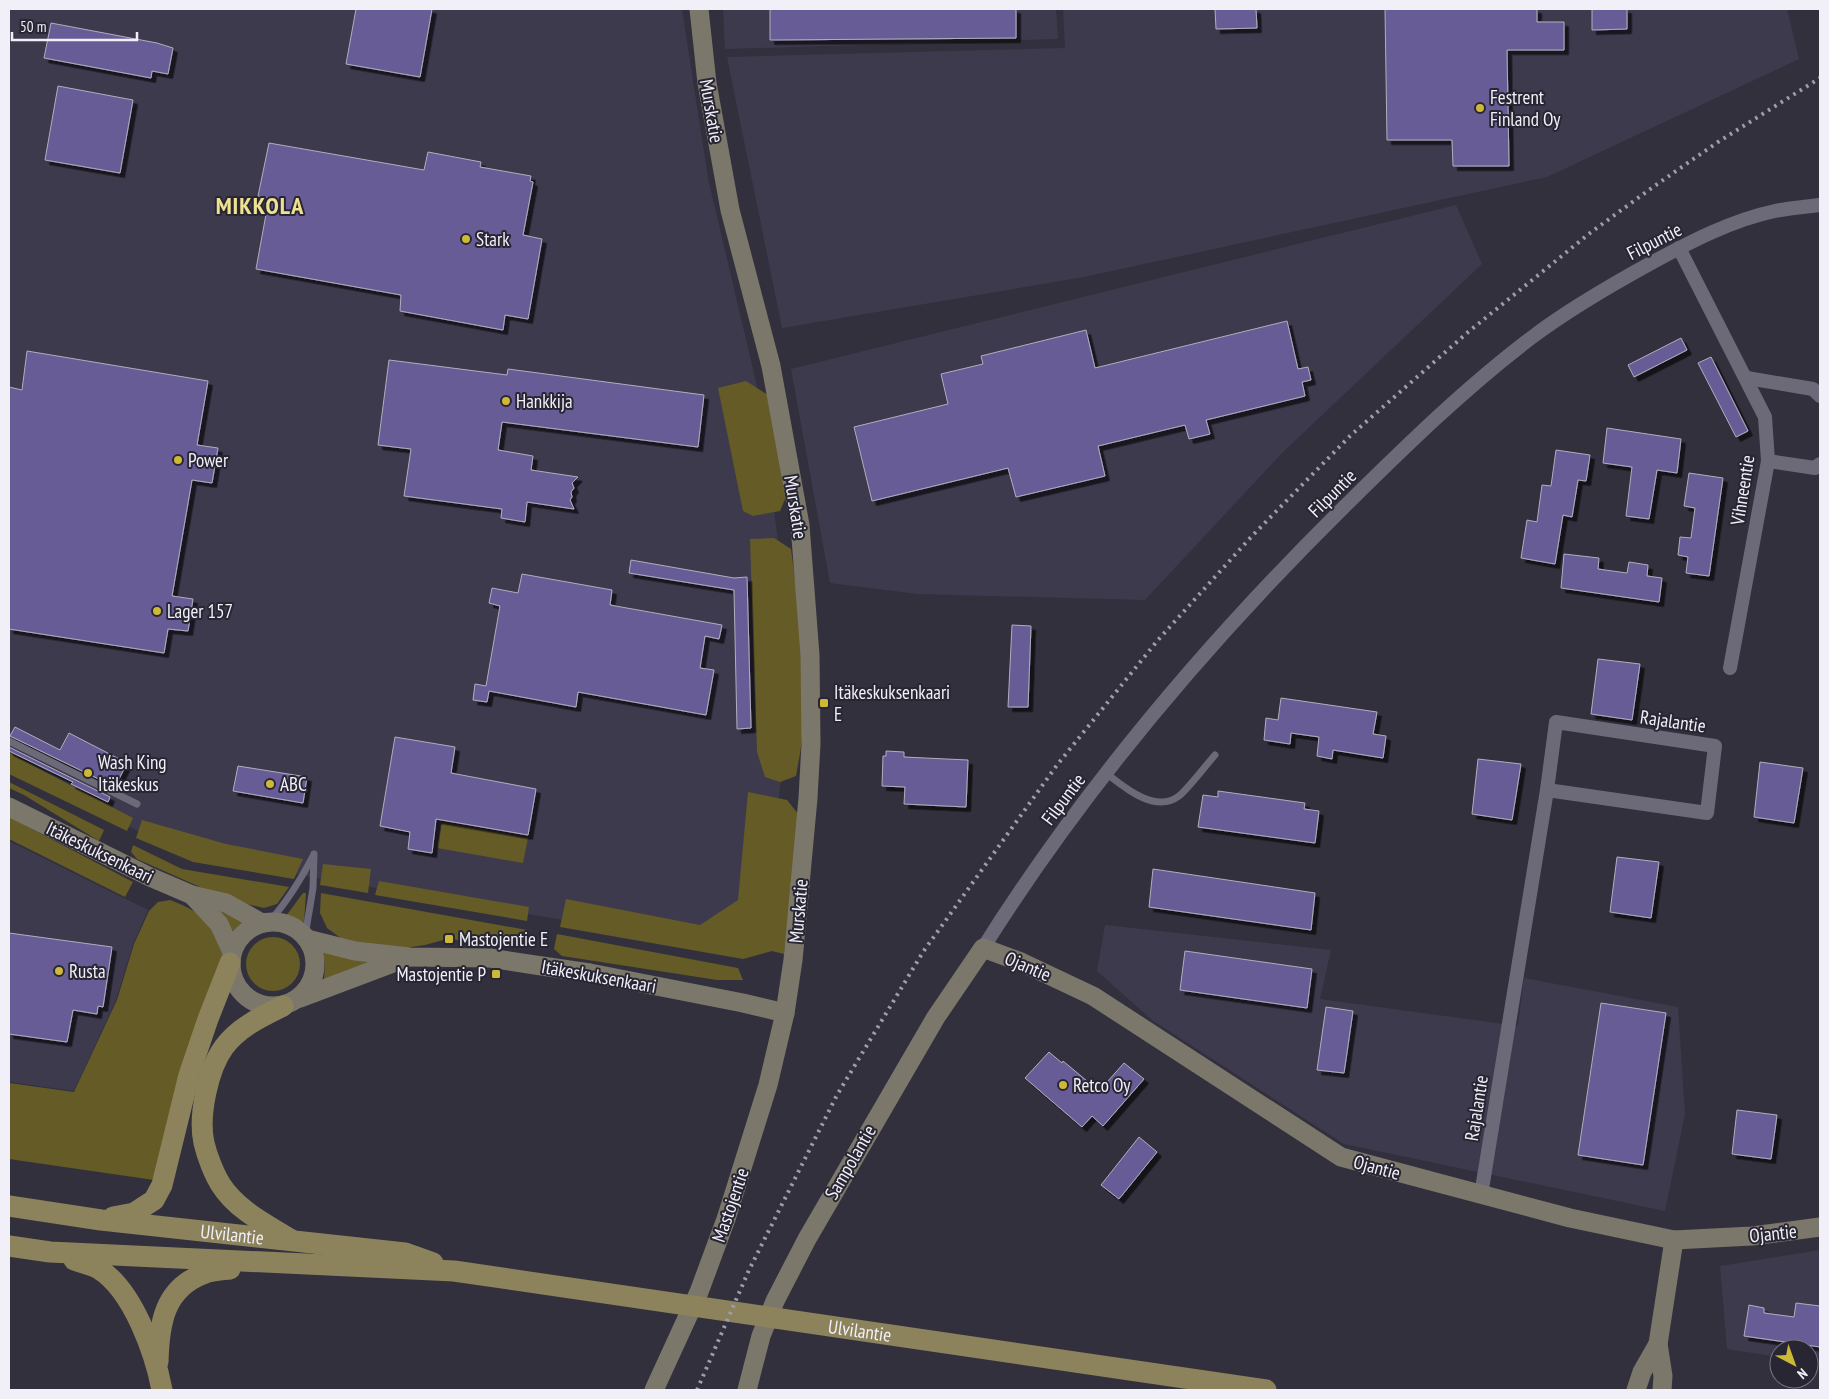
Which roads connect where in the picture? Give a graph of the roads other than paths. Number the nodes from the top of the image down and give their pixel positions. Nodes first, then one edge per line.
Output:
1 (699, 9) edge
2 (1820, 205) edge
3 (1679, 248) junction
4 (1747, 378) junction
5 (1820, 396) edge
6 (1768, 461) junction
7 (1820, 464) edge
8 (1730, 668) dead end
9 (9, 741) edge
10 (1215, 755) dead end
11 (1106, 772) junction
12 (1547, 790) junction
13 (137, 804) dead end
14 (9, 807) edge
15 (192, 895) junction
16 (265, 923) junction
17 (306, 938) junction
18 (983, 948) junction
19 (410, 957) junction
20 (231, 958) junction
21 (291, 1002) junction
22 (785, 1013) junction
23 (1481, 1195) junction
24 (9, 1206) edge
25 (101, 1220) junction
26 (1820, 1227) edge
27 (1674, 1240) junction
28 (292, 1241) junction
29 (9, 1246) edge
30 (50, 1252) junction
31 (278, 1262) junction
32 (454, 1271) junction
33 (1658, 1344) junction
34 (158, 1370) junction
35 (162, 1390) edge
36 (654, 1390) edge
37 (747, 1390) edge
38 (1266, 1390) edge
39 (1636, 1390) edge
40 (1662, 1390) edge

1 - 22 street, Murskatie
2 - 3 street, Filpuntie
3 - 4 street, Vihneentie
3 - 11 street, Filpuntie
4 - 5 street
4 - 6 street, Vihneentie
6 - 7 street
6 - 8 street, Vihneentie
9 - 13 lane
10 - 11 lane
11 - 18 street, Filpuntie
12 - 12 street, Rajalantie
12 - 23 street, Rajalantie
14 - 15 street, Itäkeskuksenkaari
15 - 16 street, Itäkeskuksenkaari
15 - 20 street, Itäkeskuksenkaari
16 - 17 street
16 - 17 lane
16 - 20 street
17 - 19 street, Itäkeskuksenkaari
17 - 21 street
18 - 23 street, Ojantie
18 - 37 street, Sampolantie
19 - 21 street, Itäkeskuksenkaari
19 - 22 street, Itäkeskuksenkaari
20 - 21 street
20 - 25 main road
21 - 28 main road
22 - 36 street, Mastojentie
23 - 27 street, Ojantie
24 - 25 main road, Ulvilantie
25 - 28 main road, Ulvilantie
26 - 27 street, Ojantie
27 - 33 street
28 - 32 main road, Ulvilantie
29 - 30 main road, Ulvilantie
30 - 31 main road, Ulvilantie
30 - 34 main road
31 - 32 main road, Ulvilantie
31 - 34 main road
32 - 38 main road, Ulvilantie
33 - 39 street
33 - 40 street
34 - 35 main road

